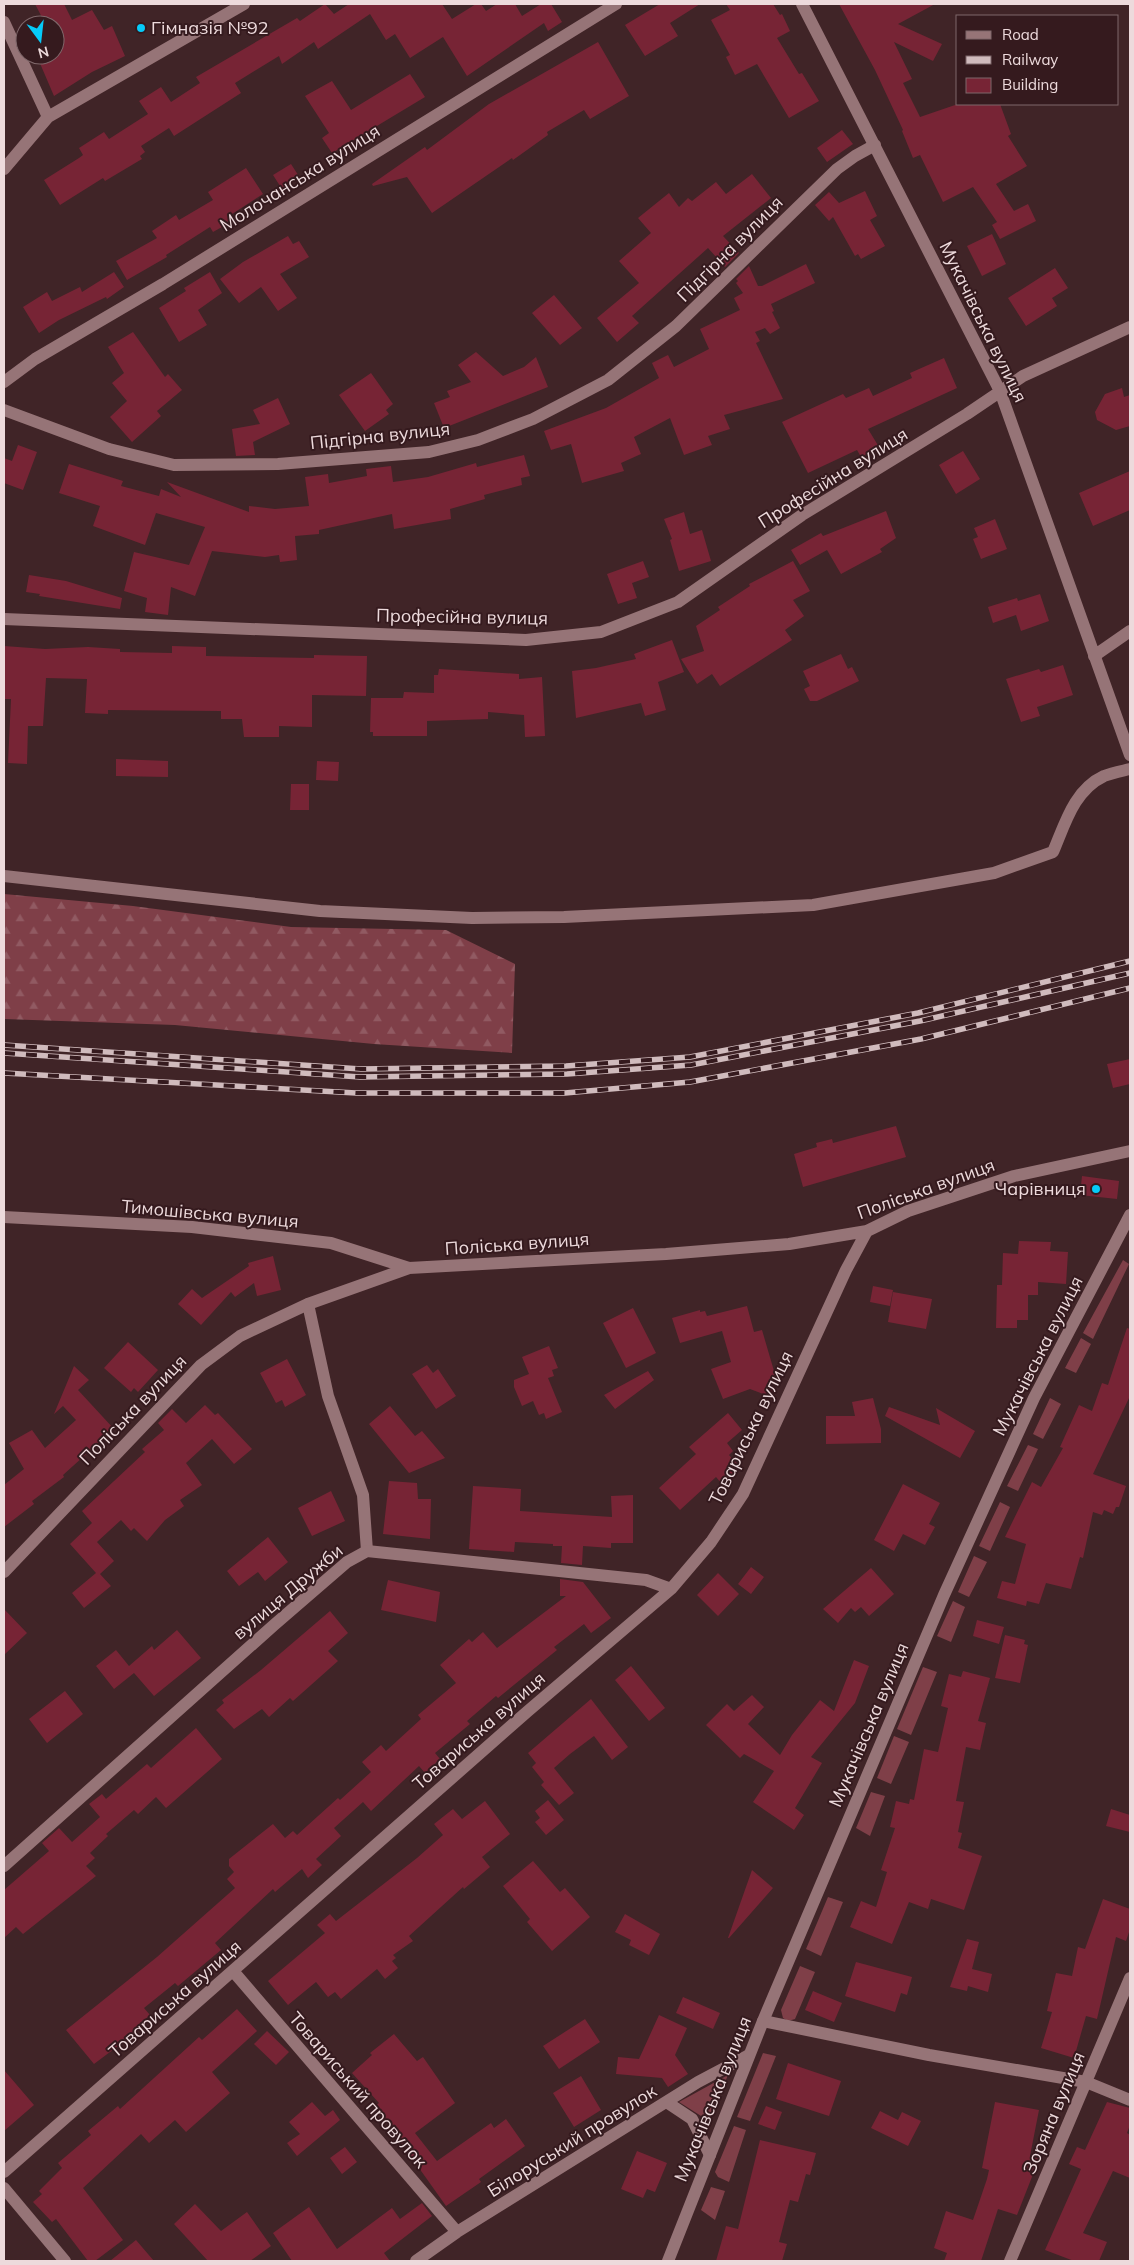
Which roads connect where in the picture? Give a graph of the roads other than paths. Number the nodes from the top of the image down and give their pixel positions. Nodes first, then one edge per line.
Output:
1 (244, 4) edge
2 (616, 4) edge
3 (802, 4) edge
4 (4, 22) edge
5 (48, 117) junction
6 (875, 144) junction
7 (4, 169) edge
8 (1130, 327) edge
9 (4, 382) edge
10 (1000, 391) junction
11 (4, 410) edge
12 (4, 619) edge
13 (1130, 631) edge
14 (1094, 656) junction
15 (1130, 755) edge
16 (1130, 769) edge
17 (4, 876) edge
18 (1130, 1151) edge
19 (1130, 1215) edge
20 (4, 1218) edge
21 (867, 1231) junction
22 (409, 1268) junction
23 (308, 1304) junction
24 (367, 1550) junction
25 (4, 1572) edge
26 (671, 1589) junction
27 (4, 1866) edge
28 (233, 1971) junction
29 (1130, 1978) edge
30 (763, 2021) junction
31 (750, 2055) junction
32 (1086, 2082) junction
33 (1130, 2100) edge
34 (668, 2103) junction
35 (710, 2154) junction
36 (4, 2172) edge
37 (4, 2188) edge
38 (457, 2232) junction
39 (65, 2261) edge
40 (416, 2261) edge
41 (668, 2261) edge
42 (1010, 2261) edge

1 - 5 street
2 - 9 street, Молочанська вулиця
3 - 6 street, Мукачівська вулиця
4 - 5 street
5 - 7 street
6 - 10 street, Мукачівська вулиця
6 - 11 street, Підгірна вулиця
8 - 10 street, Професійна вулиця
10 - 12 street, Професійна вулиця
10 - 14 street, Мукачівська вулиця
13 - 14 street
14 - 15 street, Мукачівська вулиця
16 - 17 street
18 - 21 street, Поліська вулиця
19 - 30 street, Мукачівська вулиця
20 - 22 street, Тимошівська вулиця
21 - 22 street, Поліська вулиця
21 - 26 street, Товариська вулиця
22 - 23 street, Поліська вулиця
23 - 24 street
23 - 25 street, Поліська вулиця
24 - 26 street, вулиця Дружби
24 - 27 street, вулиця Дружби
26 - 28 street, Товариська вулиця
28 - 36 street, Товариська вулиця
28 - 38 street, Товариський провулок
29 - 32 street, Зоряна вулиця
30 - 31 street, Мукачівська вулиця
30 - 32 street
31 - 34 street, Білоруський провулок
31 - 35 street, Мукачівська вулиця
32 - 33 street
32 - 42 street, Зоряна вулиця
34 - 35 street
34 - 38 street, Білоруський провулок
35 - 41 street, Мукачівська вулиця
37 - 39 street
38 - 40 street, Білоруський провулок

